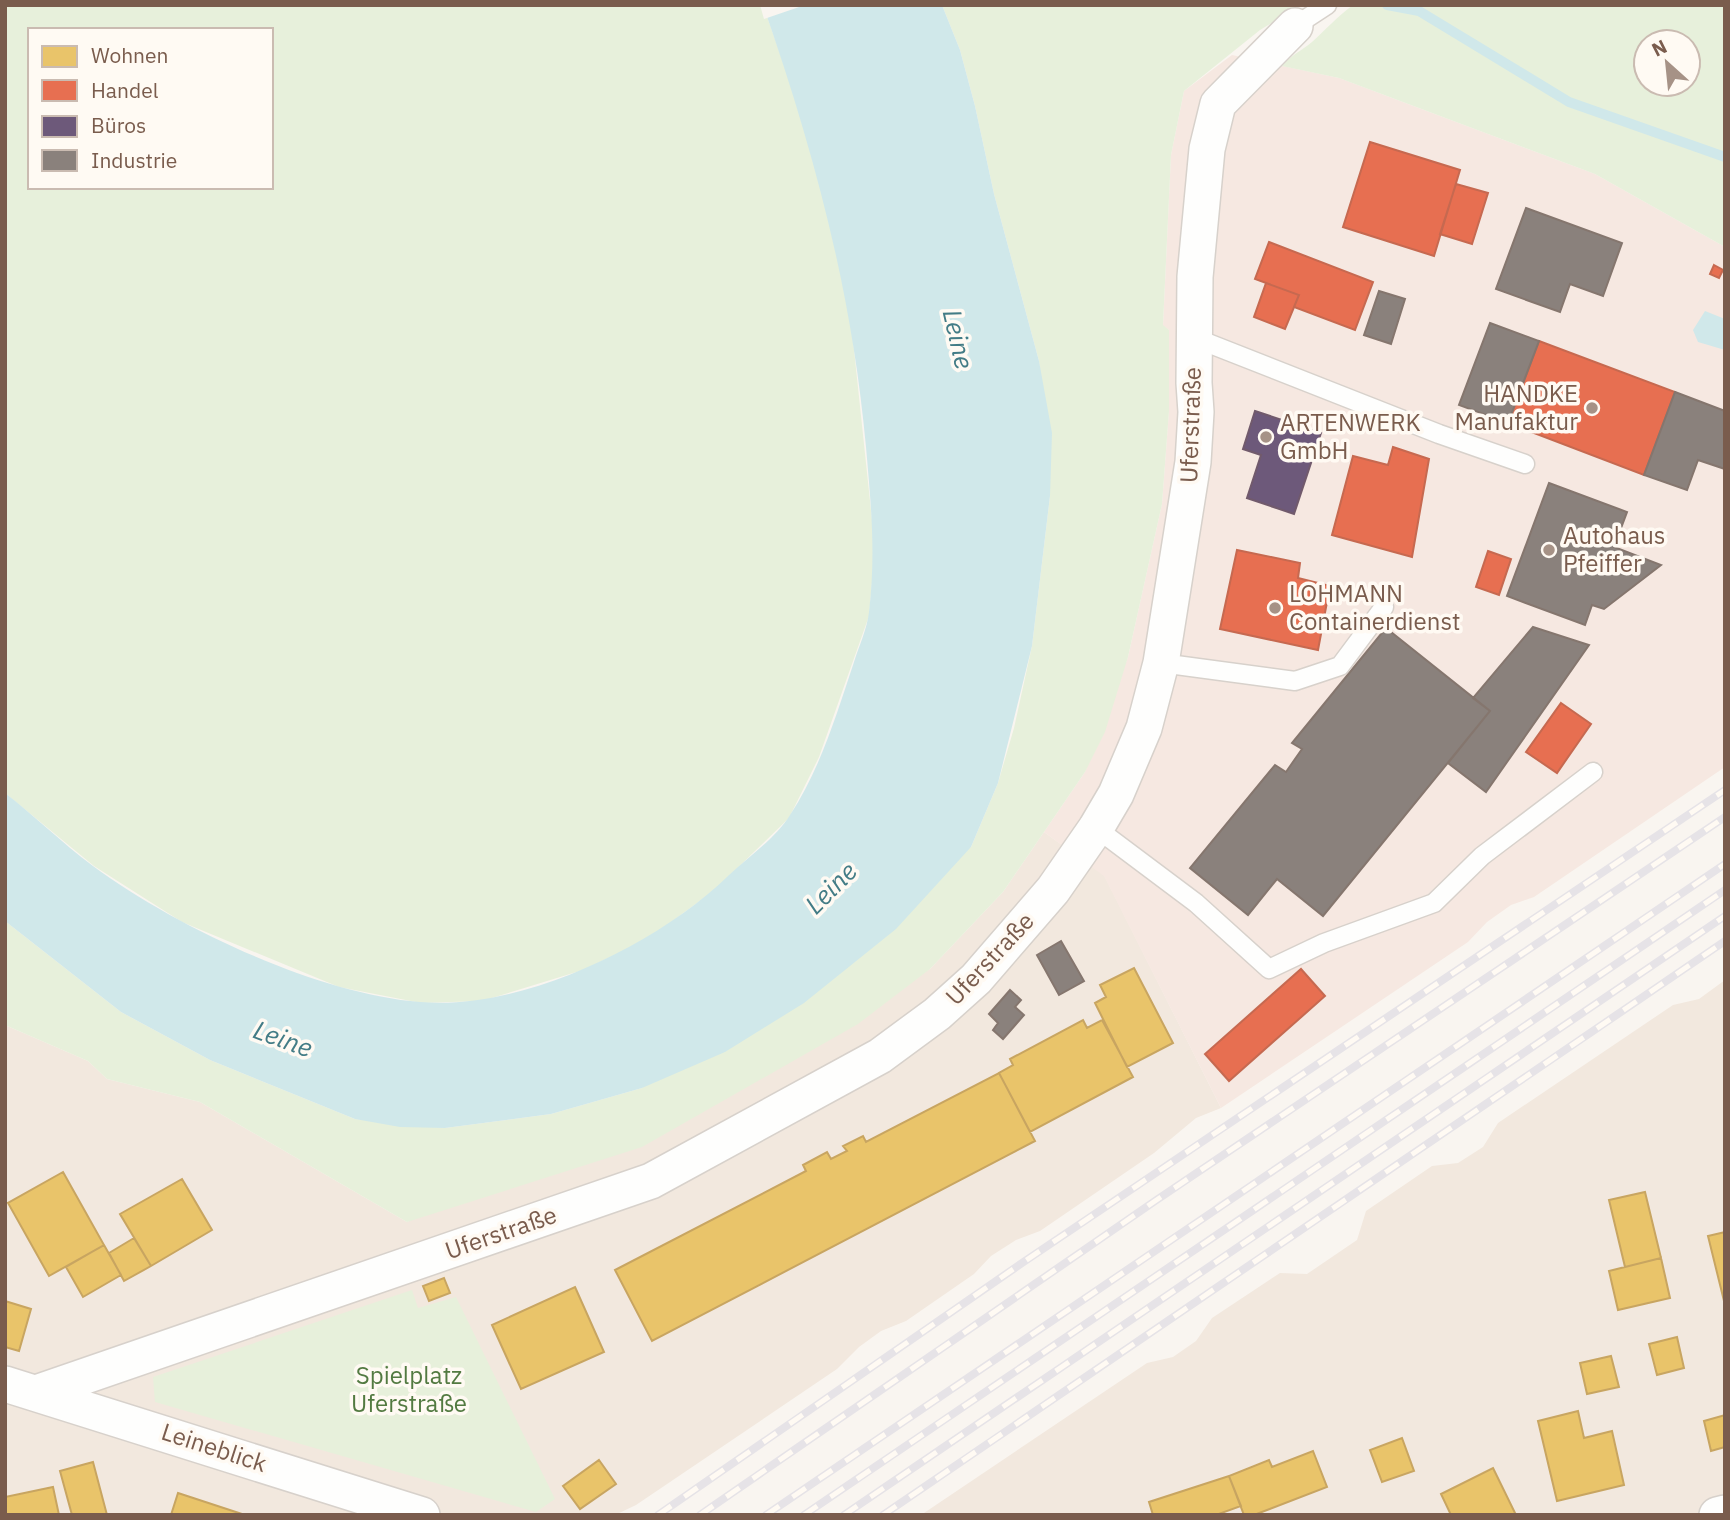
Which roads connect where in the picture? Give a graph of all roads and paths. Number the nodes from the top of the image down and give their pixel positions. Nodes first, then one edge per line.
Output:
1 (1327, 5) edge
2 (1295, 26) joint
3 (1195, 338) junction
4 (1525, 464) dead end
5 (1384, 607) dead end
6 (1161, 663) junction
7 (1593, 772) dead end
8 (1096, 828) junction
9 (20, 1389) edge
10 (1725, 1513) edge
11 (422, 1515) edge
12 (1717, 1515) edge

1 - 2 lane, Uferstraße
2 - 3 street, Uferstraße
3 - 4 lane
3 - 6 street, Uferstraße
5 - 6 lane
6 - 8 street, Uferstraße
7 - 8 lane
8 - 9 street, Uferstraße
9 - 11 street, Leineblick
10 - 12 street

